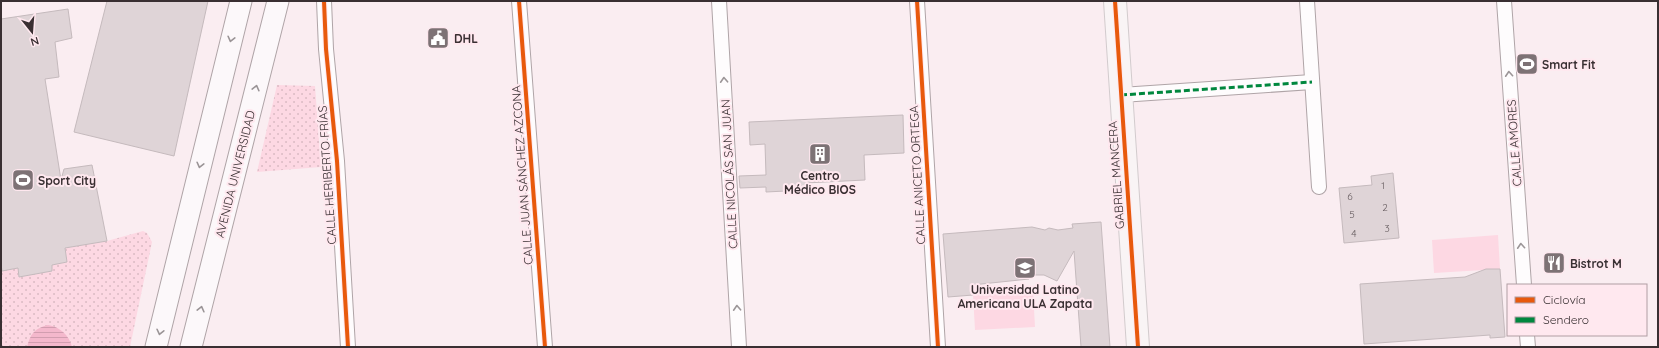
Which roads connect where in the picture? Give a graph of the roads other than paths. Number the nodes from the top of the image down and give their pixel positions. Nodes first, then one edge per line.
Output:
1 (241, 1) edge
2 (278, 1) edge
3 (324, 1) edge
4 (519, 1) edge
5 (719, 1) edge
6 (917, 1) edge
7 (1115, 1) edge
8 (1307, 1) edge
9 (1504, 1) edge
10 (1312, 82) junction
11 (1121, 95) junction
12 (1319, 187) dead end
13 (1524, 284) edge
14 (1527, 336) edge
15 (156, 347) edge
16 (191, 347) edge
17 (348, 347) edge
18 (545, 347) edge
19 (739, 347) edge
20 (938, 347) edge
21 (1138, 347) edge
22 (1528, 347) edge

1 -> 15 main road
16 -> 2 main road, AVENIDA UNIVERSIDAD
3 - 17 street, CALLE HERIBERTO FRÍAS
4 - 18 street, CALLE JUAN SÁNCHEZ AZCONA
19 -> 5 street, CALLE NICOLÁS SAN JUAN
6 - 20 street, CALLE ANICETO ORTEGA
7 - 11 main road, GABRIEL MANCERA
8 - 10 street
13 -> 9 street, CALLE AMORES
10 - 11 street
10 - 12 street
11 - 21 main road, GABRIEL MANCERA
14 - 22 street

